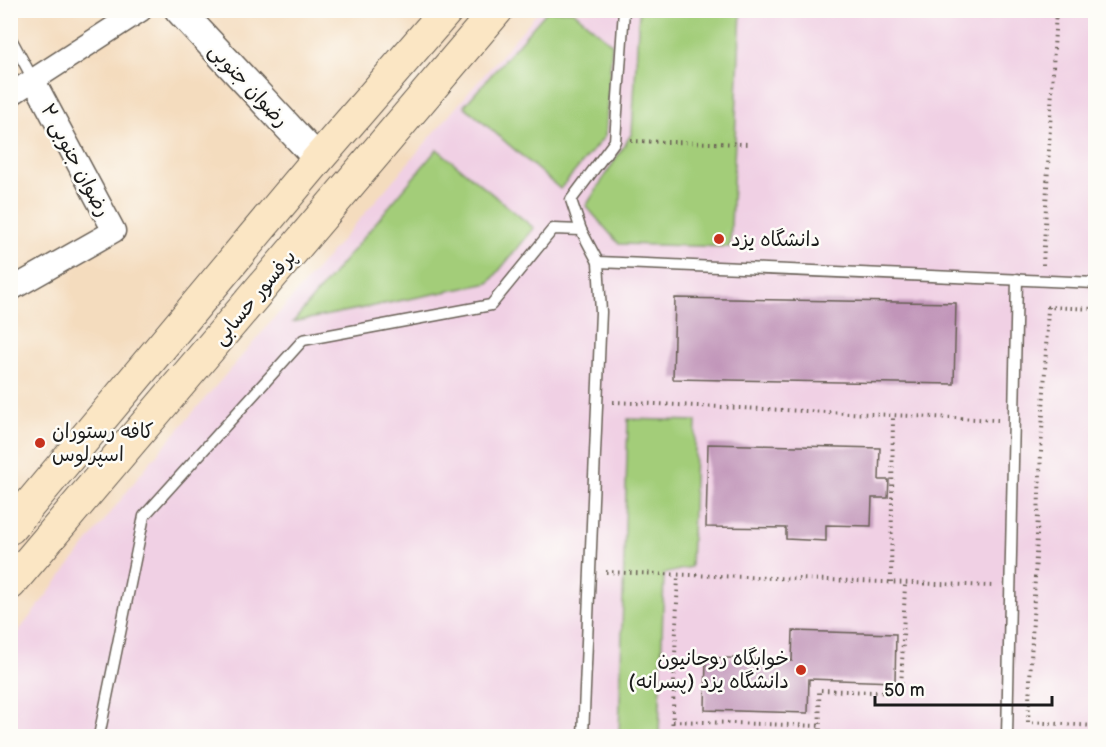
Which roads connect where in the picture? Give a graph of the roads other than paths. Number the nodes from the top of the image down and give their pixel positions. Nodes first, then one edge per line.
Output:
1 (141, 10) edge
2 (179, 10) edge
3 (447, 10) edge
4 (497, 10) edge
5 (624, 10) edge
6 (10, 37) edge
7 (34, 81) junction
8 (10, 94) edge
9 (318, 159) junction
10 (580, 230) junction
11 (598, 262) junction
12 (1017, 279) junction
13 (1095, 283) edge
14 (10, 290) edge
15 (10, 528) edge
16 (10, 584) edge
17 (99, 736) edge
18 (583, 736) edge
19 (1007, 736) edge

1 - 7 street, رضوان جنوبی ۲
2 - 9 street, رضوان جنوبی
3 - 9 main road, پرفسور حسابی
4 - 16 main road, پرفسور حسابی
5 - 10 lane
6 - 7 lane
7 - 8 street, رضوان جنوبی ۲
7 - 14 street, رضوان جنوبی ۲
9 - 15 main road, پرفسور حسابی
10 - 11 lane
10 - 17 lane
11 - 12 lane
11 - 18 lane
12 - 13 lane
12 - 19 lane

